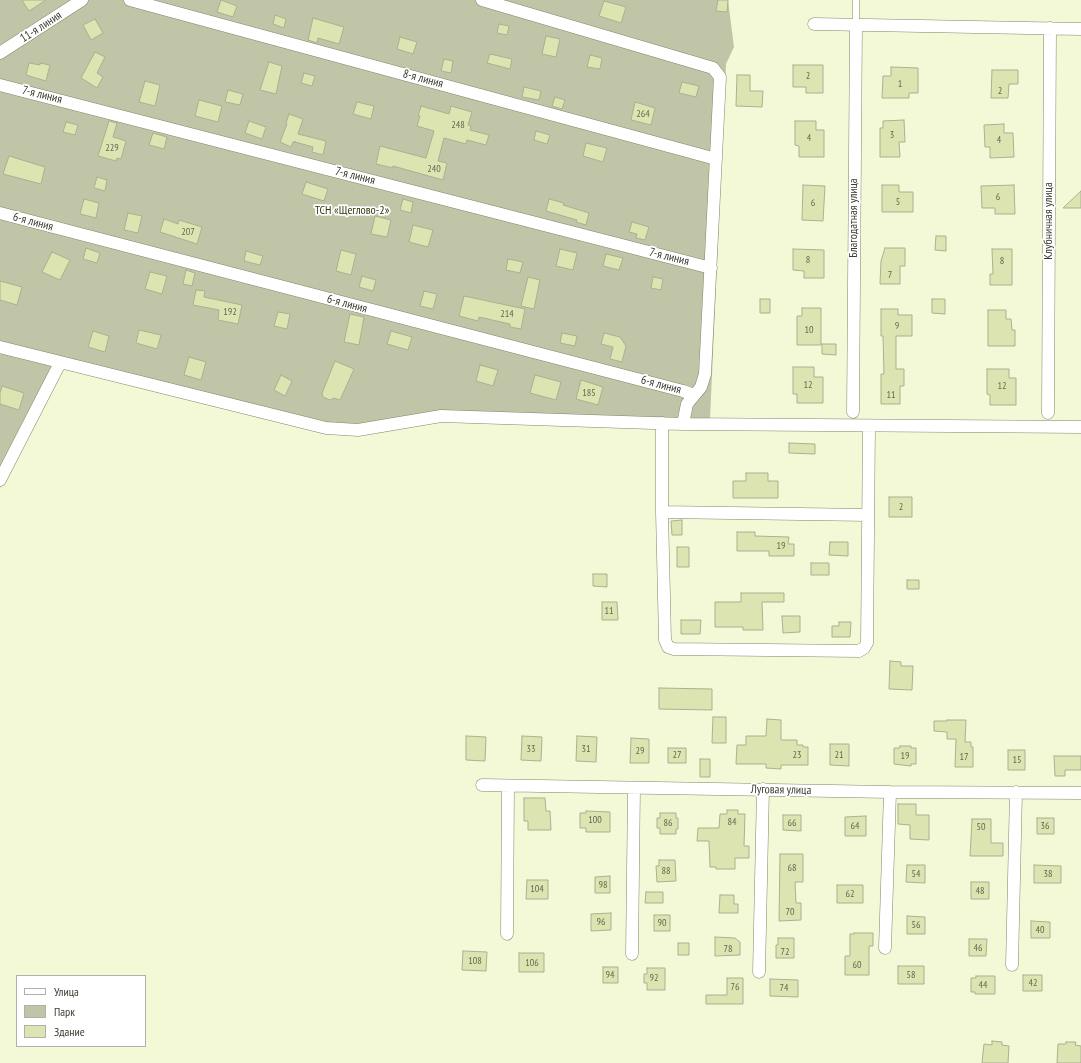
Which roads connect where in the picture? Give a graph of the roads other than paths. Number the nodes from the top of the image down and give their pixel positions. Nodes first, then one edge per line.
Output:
1 (82, 0) edge
2 (130, 0) edge
3 (482, 0) edge
4 (856, 0) edge
5 (814, 24) dead end
6 (856, 24) junction
7 (1050, 28) junction
8 (1081, 29) edge
9 (0, 53) edge
10 (0, 85) edge
11 (716, 159) junction
12 (0, 214) edge
13 (711, 268) junction
14 (0, 347) edge
15 (60, 363) junction
16 (694, 395) junction
17 (853, 412) dead end
18 (1048, 413) dead end
19 (662, 424) junction
20 (683, 424) junction
21 (869, 426) junction
22 (1081, 427) edge
23 (1, 477) edge
24 (662, 512) junction
25 (868, 515) junction
26 (482, 785) dead end
27 (508, 786) junction
28 (634, 788) junction
29 (763, 789) junction
30 (890, 792) junction
31 (1016, 792) junction
32 (1081, 793) edge
33 (507, 934) dead end
34 (885, 948) dead end
35 (632, 954) dead end
36 (1012, 965) dead end
37 (759, 972) dead end

1 - 9 street, 11-я линия
2 - 11 street, 8-я линия
3 - 11 street
4 - 6 lane
5 - 6 street
6 - 7 street
6 - 17 street, Благодатная улица
7 - 8 street
7 - 18 street, Клубничная улица
10 - 13 street, 7-я линия
11 - 13 street
12 - 16 street, 6-я линия
13 - 16 street
14 - 15 street
15 - 19 street
15 - 23 street
16 - 20 street
19 - 20 street
19 - 24 street
20 - 21 street
21 - 22 street
21 - 25 street
24 - 25 street
24 - 25 street
26 - 27 street, Луговая улица
27 - 28 street, Луговая улица
27 - 33 street
28 - 29 street, Луговая улица
28 - 35 street
29 - 30 street, Луговая улица
29 - 37 street
30 - 31 street, Луговая улица
30 - 34 street
31 - 32 street, Луговая улица
31 - 36 street

